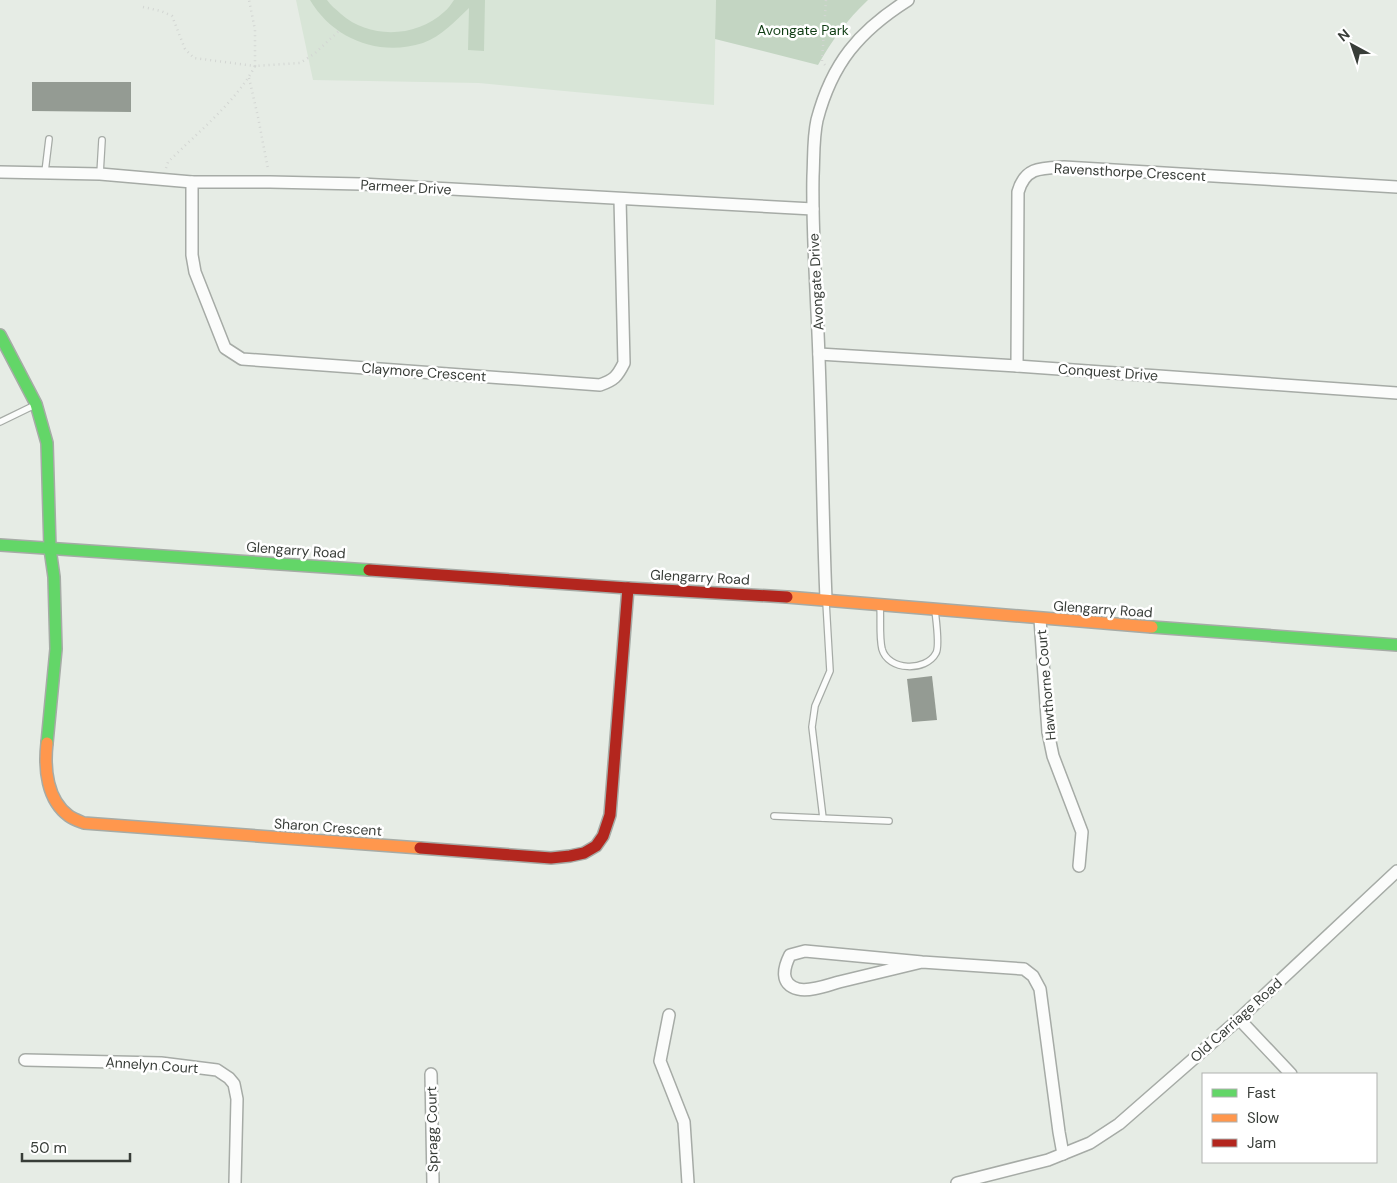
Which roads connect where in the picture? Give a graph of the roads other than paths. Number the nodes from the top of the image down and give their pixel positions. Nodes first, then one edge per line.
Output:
1 (908, 0) edge
2 (49, 139) dead end
3 (102, 140) dead end
4 (0, 172) edge
5 (45, 172) junction
6 (100, 174) junction
7 (192, 182) junction
8 (1397, 187) edge
9 (620, 200) junction
10 (813, 209) junction
11 (0, 335) edge
12 (819, 354) junction
13 (1017, 366) junction
14 (1397, 393) edge
15 (36, 404) junction
16 (0, 422) edge
17 (0, 545) edge
18 (50, 549) junction
19 (628, 588) junction
20 (826, 599) junction
21 (880, 604) junction
22 (935, 609) junction
23 (1040, 619) junction
24 (1397, 645) edge
25 (774, 816) dead end
26 (823, 818) junction
27 (889, 821) dead end
28 (1079, 866) dead end
29 (1397, 871) edge
30 (922, 962) junction
31 (669, 1015) dead end
32 (1239, 1019) junction
33 (25, 1060) dead end
34 (1290, 1073) edge
35 (431, 1074) dead end
36 (1063, 1154) junction
37 (235, 1183) edge
38 (433, 1183) edge
39 (688, 1183) edge
40 (957, 1183) edge

1 - 10 street, Avongate Drive
2 - 5 lane
3 - 6 lane
4 - 5 street, Parmeer Drive
5 - 6 street, Parmeer Drive
6 - 7 street, Parmeer Drive
7 - 9 street, Parmeer Drive
7 - 9 street, Claymore Crescent
8 - 13 street, Ravensthorpe Crescent
9 - 10 street, Parmeer Drive
10 - 12 street, Avongate Drive
11 - 15 street, Sharon Crescent
12 - 13 street, Conquest Drive
12 - 20 street, Avongate Drive
13 - 14 street, Conquest Drive
15 - 16 lane
15 - 18 street, Sharon Crescent
17 - 18 street, Glengarry Road
18 - 19 street, Glengarry Road
18 - 19 street, Sharon Crescent
19 - 20 street, Glengarry Road
20 - 21 street, Glengarry Road
20 - 26 lane
21 - 22 street, Glengarry Road
21 - 22 lane
22 - 23 street, Glengarry Road
23 - 24 street, Glengarry Road
23 - 28 street, Hawthorne Court
25 - 26 lane
26 - 27 lane
29 - 32 street, Old Carriage Road
30 - 30 street
30 - 36 street
31 - 39 street
32 - 34 street
32 - 36 street, Old Carriage Road
33 - 37 street, Annelyn Court
35 - 38 street, Spragg Court
36 - 40 street, Old Carriage Road

